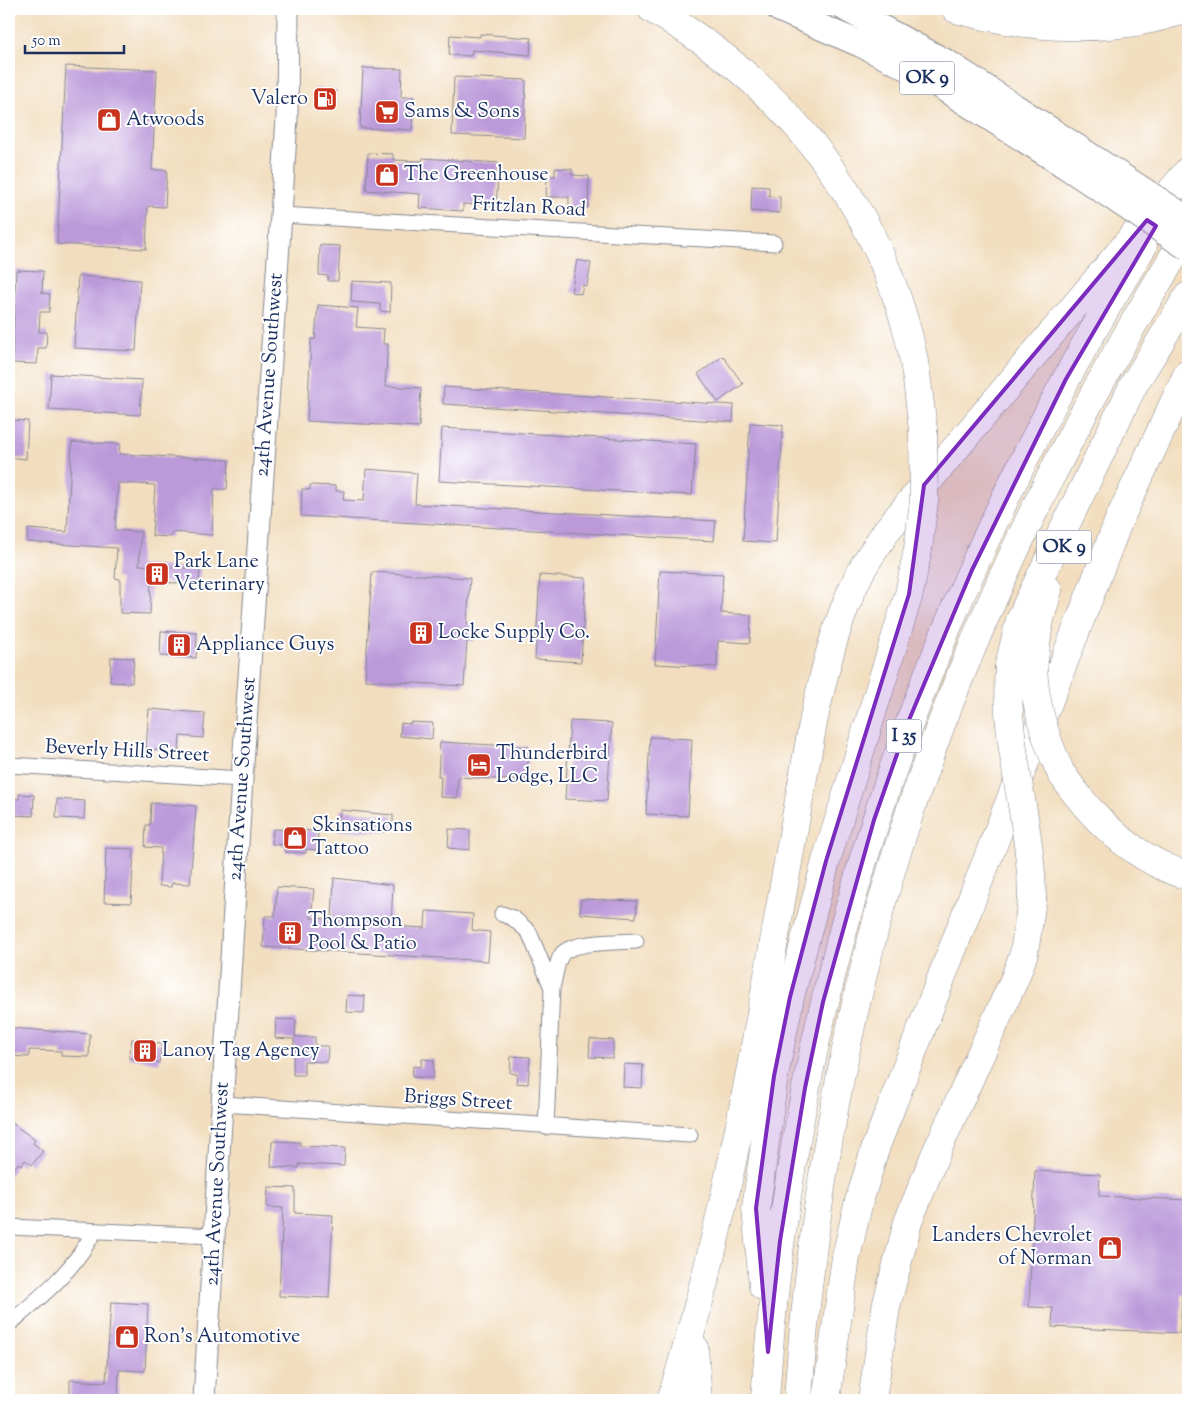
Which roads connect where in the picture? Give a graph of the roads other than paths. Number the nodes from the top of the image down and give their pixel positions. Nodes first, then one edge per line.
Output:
1 (288, 9) edge
2 (652, 9) edge
3 (779, 9) edge
4 (846, 9) edge
5 (956, 9) edge
6 (1186, 9) edge
7 (1074, 158) junction
8 (1188, 172) edge
9 (281, 215) junction
10 (1188, 219) edge
11 (1188, 233) edge
12 (774, 243) dead end
13 (1188, 248) edge
14 (1188, 296) edge
15 (1188, 373) edge
16 (1021, 666) junction
17 (9, 765) edge
18 (242, 779) junction
19 (1188, 876) edge
20 (502, 914) dead end
21 (636, 941) dead end
22 (552, 988) junction
23 (223, 1104) junction
24 (546, 1126) junction
25 (690, 1135) dead end
26 (9, 1227) edge
27 (94, 1232) junction
28 (214, 1236) junction
29 (9, 1324) edge
30 (692, 1332) junction
31 (768, 1352) junction
32 (204, 1400) edge
33 (671, 1400) edge
34 (698, 1400) edge
35 (765, 1400) edge
36 (798, 1400) edge
37 (826, 1400) edge
38 (872, 1400) edge

1 - 9 main road, 24th Avenue Southwest
2 - 31 highway, bridge
3 - 7 highway, OK 9
4 - 7 highway
5 - 6 highway
7 - 10 highway, bridge
7 - 13 highway, OK 9, bridge
8 - 30 highway
8 - 31 highway, I 35
9 - 12 street, Fritzlan Road
9 - 18 main road, 24th Avenue Southwest
11 - 36 highway, I 35
14 - 16 highway, OK 9
15 - 37 highway
16 - 19 highway, OK 9, bridge
16 - 38 highway, bridge
17 - 18 street, Beverly Hills Street
18 - 23 main road, 24th Avenue Southwest
20 - 22 street
21 - 22 street
22 - 24 street
23 - 24 street, Briggs Street
23 - 28 main road, 24th Avenue Southwest
24 - 25 street, Briggs Street
26 - 27 street
27 - 28 street
27 - 29 street
28 - 32 main road, 24th Avenue Southwest
30 - 33 highway
30 - 34 highway
31 - 35 highway, I 35

